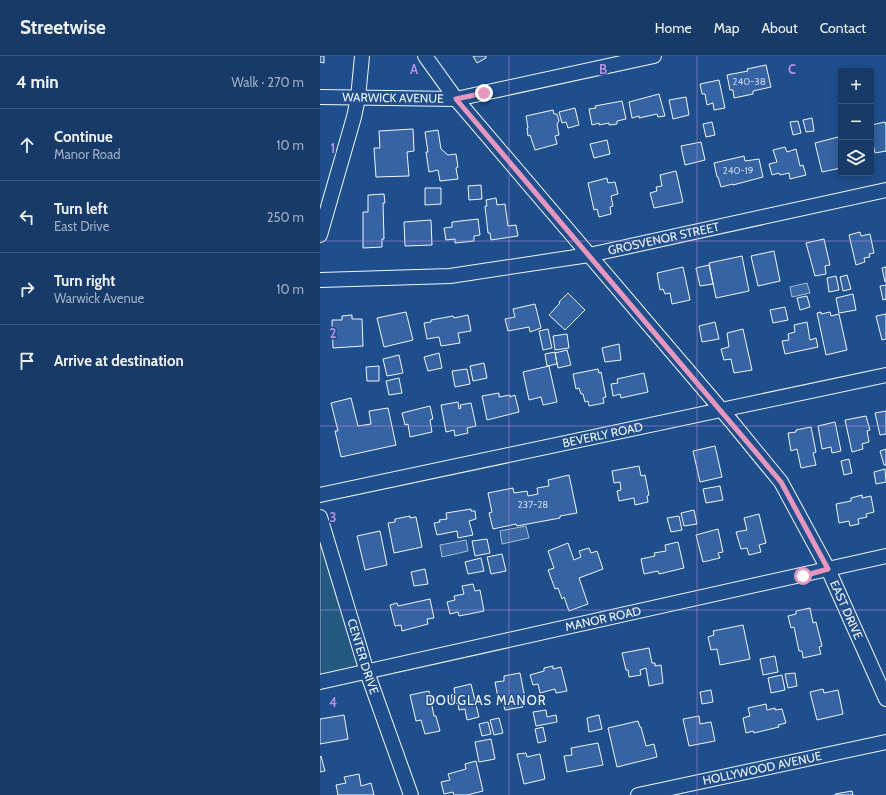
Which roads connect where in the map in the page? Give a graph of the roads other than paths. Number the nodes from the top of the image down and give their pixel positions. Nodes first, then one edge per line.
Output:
1 (362, 56) edge
2 (425, 56) edge
3 (654, 56) edge
4 (320, 97) edge
5 (358, 98) junction
6 (456, 99) junction
7 (886, 190) edge
8 (320, 235) edge
9 (589, 255) junction
10 (320, 280) edge
11 (886, 375) edge
12 (721, 410) junction
13 (320, 495) edge
14 (320, 517) edge
15 (886, 556) edge
16 (828, 569) junction
17 (368, 672) junction
18 (320, 682) edge
19 (886, 699) edge
20 (886, 742) edge
21 (411, 795) edge
22 (638, 795) edge

1 - 5 street
2 - 6 street, EAST DRIVE
3 - 6 street, WARWICK AVENUE
4 - 5 street, WARWICK AVENUE
5 - 6 street, WARWICK AVENUE
5 - 8 street
6 - 9 street, EAST DRIVE
7 - 9 street, GROSVENOR STREET
9 - 10 street, GROSVENOR STREET
9 - 12 street, EAST DRIVE
11 - 12 street, BEVERLY ROAD
12 - 13 street, BEVERLY ROAD
12 - 16 street, EAST DRIVE
14 - 17 street, CENTER DRIVE
15 - 16 street, MANOR ROAD
16 - 17 street, MANOR ROAD
16 - 19 street, EAST DRIVE
17 - 18 street, MANOR ROAD
17 - 21 street, CENTER DRIVE
20 - 22 street, HOLLYWOOD AVENUE

